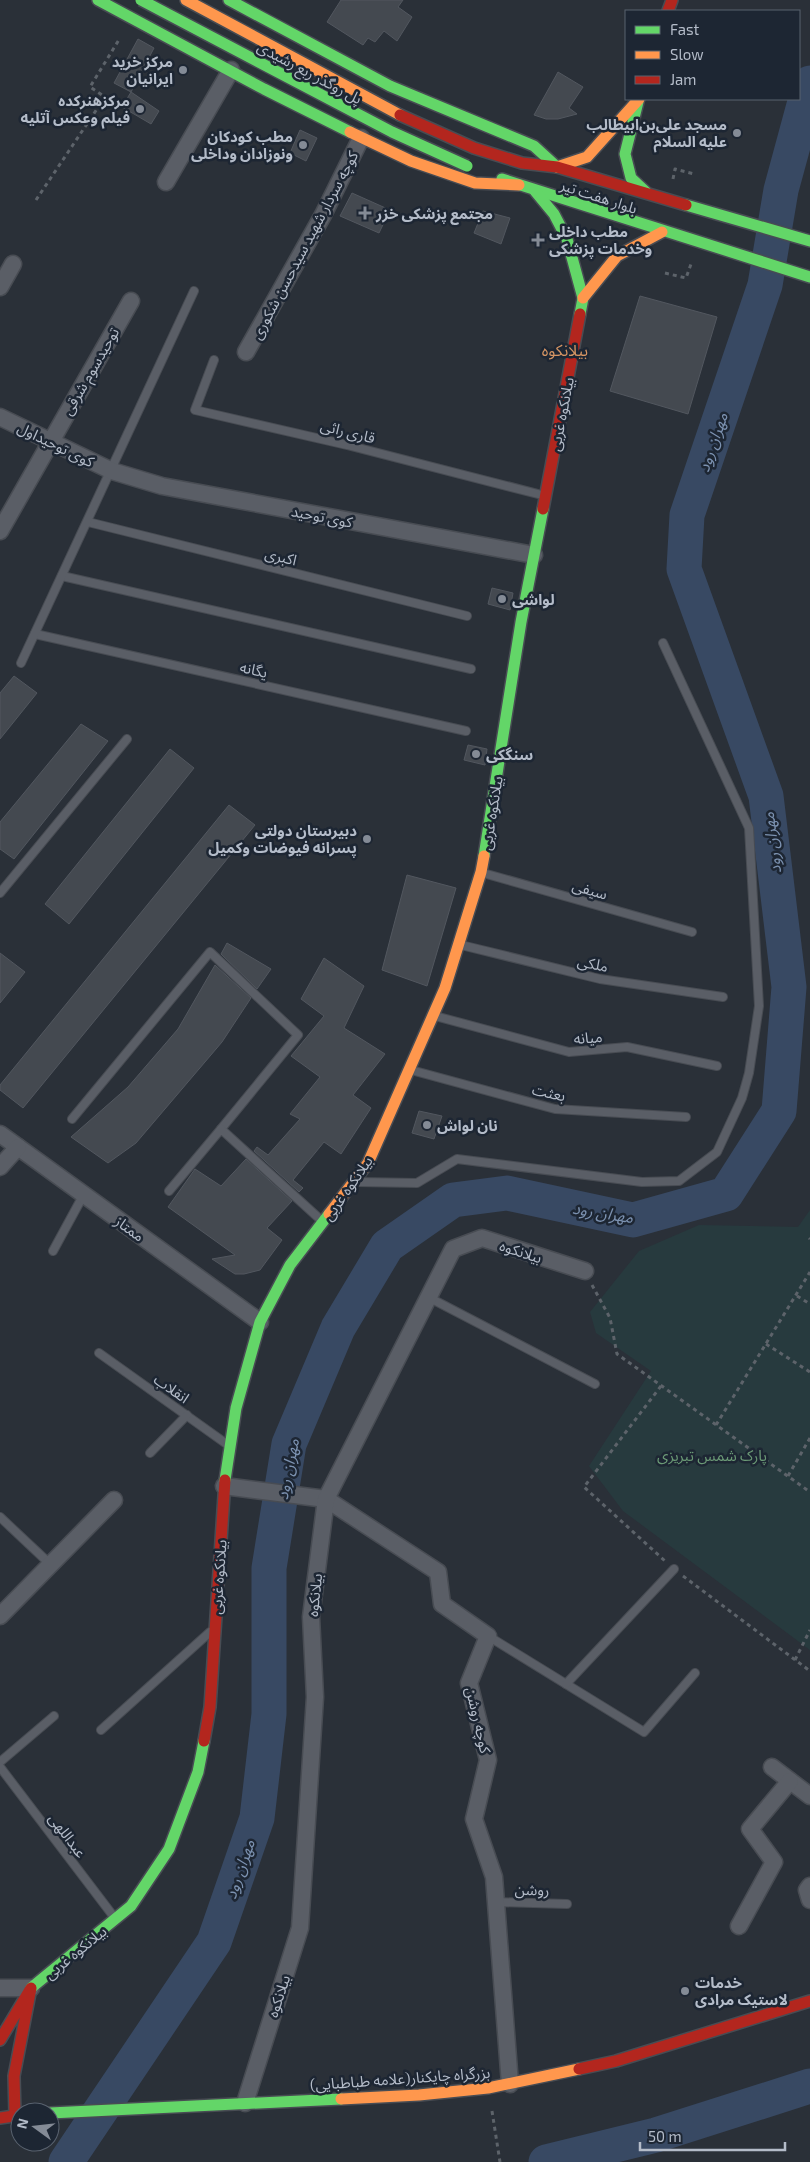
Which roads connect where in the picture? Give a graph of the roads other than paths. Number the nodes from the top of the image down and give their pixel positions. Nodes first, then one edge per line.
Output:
1 (98, 0) edge
2 (141, 0) edge
3 (186, 0) edge
4 (229, 0) edge
5 (169, 2) dead end
6 (174, 39) junction
7 (231, 70) junction
8 (638, 100) edge
9 (639, 100) edge
10 (361, 138) junction
11 (474, 148) joint
12 (557, 167) junction
13 (475, 168) joint
14 (166, 182) dead end
15 (519, 185) junction
16 (535, 191) junction
17 (646, 192) junction
18 (662, 232) junction
19 (810, 241) edge
20 (13, 264) dead end
21 (810, 277) edge
22 (0, 287) edge
23 (194, 290) dead end
24 (583, 298) junction
25 (131, 300) dead end
26 (246, 352) dead end
27 (214, 360) dead end
28 (0, 417) edge
29 (50, 442) junction
30 (112, 471) junction
31 (545, 496) junction
32 (88, 522) junction
33 (0, 531) edge
34 (534, 555) junction
35 (62, 576) junction
36 (467, 616) dead end
37 (35, 634) junction
38 (663, 643) dead end
39 (21, 663) dead end
40 (471, 669) dead end
41 (466, 731) dead end
42 (127, 739) dead end
43 (481, 872) junction
44 (0, 893) edge
45 (692, 932) dead end
46 (459, 945) junction
47 (723, 997) dead end
48 (433, 1015) junction
49 (717, 1066) dead end
50 (410, 1069) junction
51 (686, 1117) dead end
52 (72, 1119) dead end
53 (221, 1129) junction
54 (0, 1134) edge
55 (18, 1147) junction
56 (0, 1167) edge
57 (354, 1182) junction
58 (169, 1191) dead end
59 (84, 1194) junction
60 (323, 1222) junction
61 (53, 1251) dead end
62 (585, 1272) road end
63 (428, 1297) junction
64 (260, 1322) junction
65 (99, 1353) dead end
66 (595, 1384) dead end
67 (187, 1416) junction
68 (230, 1446) junction
69 (150, 1452) dead end
70 (224, 1486) junction
71 (326, 1499) junction
72 (114, 1500) dead end
73 (0, 1518) edge
74 (50, 1564) junction
75 (674, 1569) road end
76 (0, 1616) edge
77 (215, 1627) junction
78 (488, 1636) junction
79 (695, 1674) dead end
80 (566, 1684) junction
81 (54, 1716) dead end
82 (101, 1730) dead end
83 (0, 1762) edge
84 (0, 1767) edge
85 (772, 1767) dead end
86 (790, 1781) junction
87 (810, 1796) edge
88 (810, 1886) edge
89 (810, 1900) edge
90 (496, 1902) junction
91 (567, 1904) dead end
92 (115, 1919) junction
93 (739, 1926) dead end
94 (0, 1988) edge
95 (31, 1988) junction
96 (810, 2000) edge
97 (0, 2040) edge
98 (510, 2084) junction
99 (16, 2102) edge
100 (245, 2103) junction
101 (60, 2114) edge

1 - 6 main road
2 - 13 main road, پل روگذر ربع رشیدی, bridge
3 - 11 main road, پل روگذر ربع رشیدی
4 - 12 main road
5 - 6 main road
6 - 7 main road
7 - 10 main road
7 - 14 street
8 - 12 main road
9 - 17 main road
10 - 15 main road
10 - 26 street, کوچه سردار شهید سیدحسن شکوری
11 - 12 main road, بلوار هفت تیر
12 - 17 main road, بلوار هفت تیر
13 - 15 main road, بلوار هفت تیر
15 - 16 main road, بلوار هفت تیر
16 - 18 main road, بلوار هفت تیر
16 - 24 main road, بیلانکوه غربی
17 - 19 main road, بلوار هفت تیر
18 - 21 main road, بلوار هفت تیر
18 - 24 main road, بیلانکوه غربی
20 - 22 street
23 - 30 lane
24 - 31 main road, بیلانکوه غربی
25 - 29 street, توحیدسوم شرقی
27 - 31 lane, قاری راثی
28 - 29 street, کوی توحیداول
29 - 30 street, کوی توحیداول
29 - 33 street, توحیدسوم شرقی
30 - 32 lane
30 - 34 street, کوی توحید
31 - 34 main road, بیلانکوه غربی
32 - 35 lane
32 - 36 lane, اکبری
34 - 43 main road, بیلانکوه غربی
35 - 37 lane
35 - 40 lane
37 - 39 lane
37 - 41 lane, یگانه
38 - 57 lane
42 - 44 lane
43 - 45 lane, سیفی
43 - 46 main road, بیلانکوه غربی
46 - 47 lane, ملکی
46 - 48 main road, بیلانکوه غربی
48 - 49 lane, میانه
48 - 50 main road, بیلانکوه غربی
50 - 51 lane, بعثت
50 - 57 main road, بیلانکوه غربی
52 - 53 lane
53 - 58 lane
53 - 60 lane
54 - 55 street, ممتاز
55 - 56 street
55 - 59 street, ممتاز
57 - 60 main road, بیلانکوه غربی
59 - 61 lane
59 - 64 street, ممتاز
60 - 64 main road, بیلانکوه غربی
62 - 63 street, بیلانکوه
63 - 66 lane
63 - 71 street, بیلانکوه
64 - 68 main road, بیلانکوه غربی
65 - 67 lane, انقلاب
67 - 68 lane, انقلاب
67 - 69 lane
68 - 70 main road, بیلانکوه غربی
70 - 71 street
70 - 77 main road, بیلانکوه غربی
71 - 78 street
71 - 100 street, بیلانکوه
72 - 74 street
73 - 74 lane
74 - 76 street
75 - 80 lane
77 - 82 lane
77 - 92 main road, بیلانکوه غربی
78 - 80 lane
78 - 90 street, کوچه روشن
79 - 80 lane
81 - 83 lane
84 - 92 lane, عبداللهی
85 - 86 street
86 - 87 street
86 - 93 street
88 - 89 street
90 - 91 lane, روشن
90 - 98 street, کوچه روشن
92 - 95 main road, بیلانکوه غربی
94 - 95 street, بیلانکوه غربی
95 - 97 main road
95 - 99 main road
96 - 98 main road, بزرگراه چایکنار(علامه طباطبایی)
98 - 100 main road, بزرگراه چایکنار(علامه طباطبایی)
100 - 101 main road, بزرگراه چایکنار(علامه طباطبایی)

